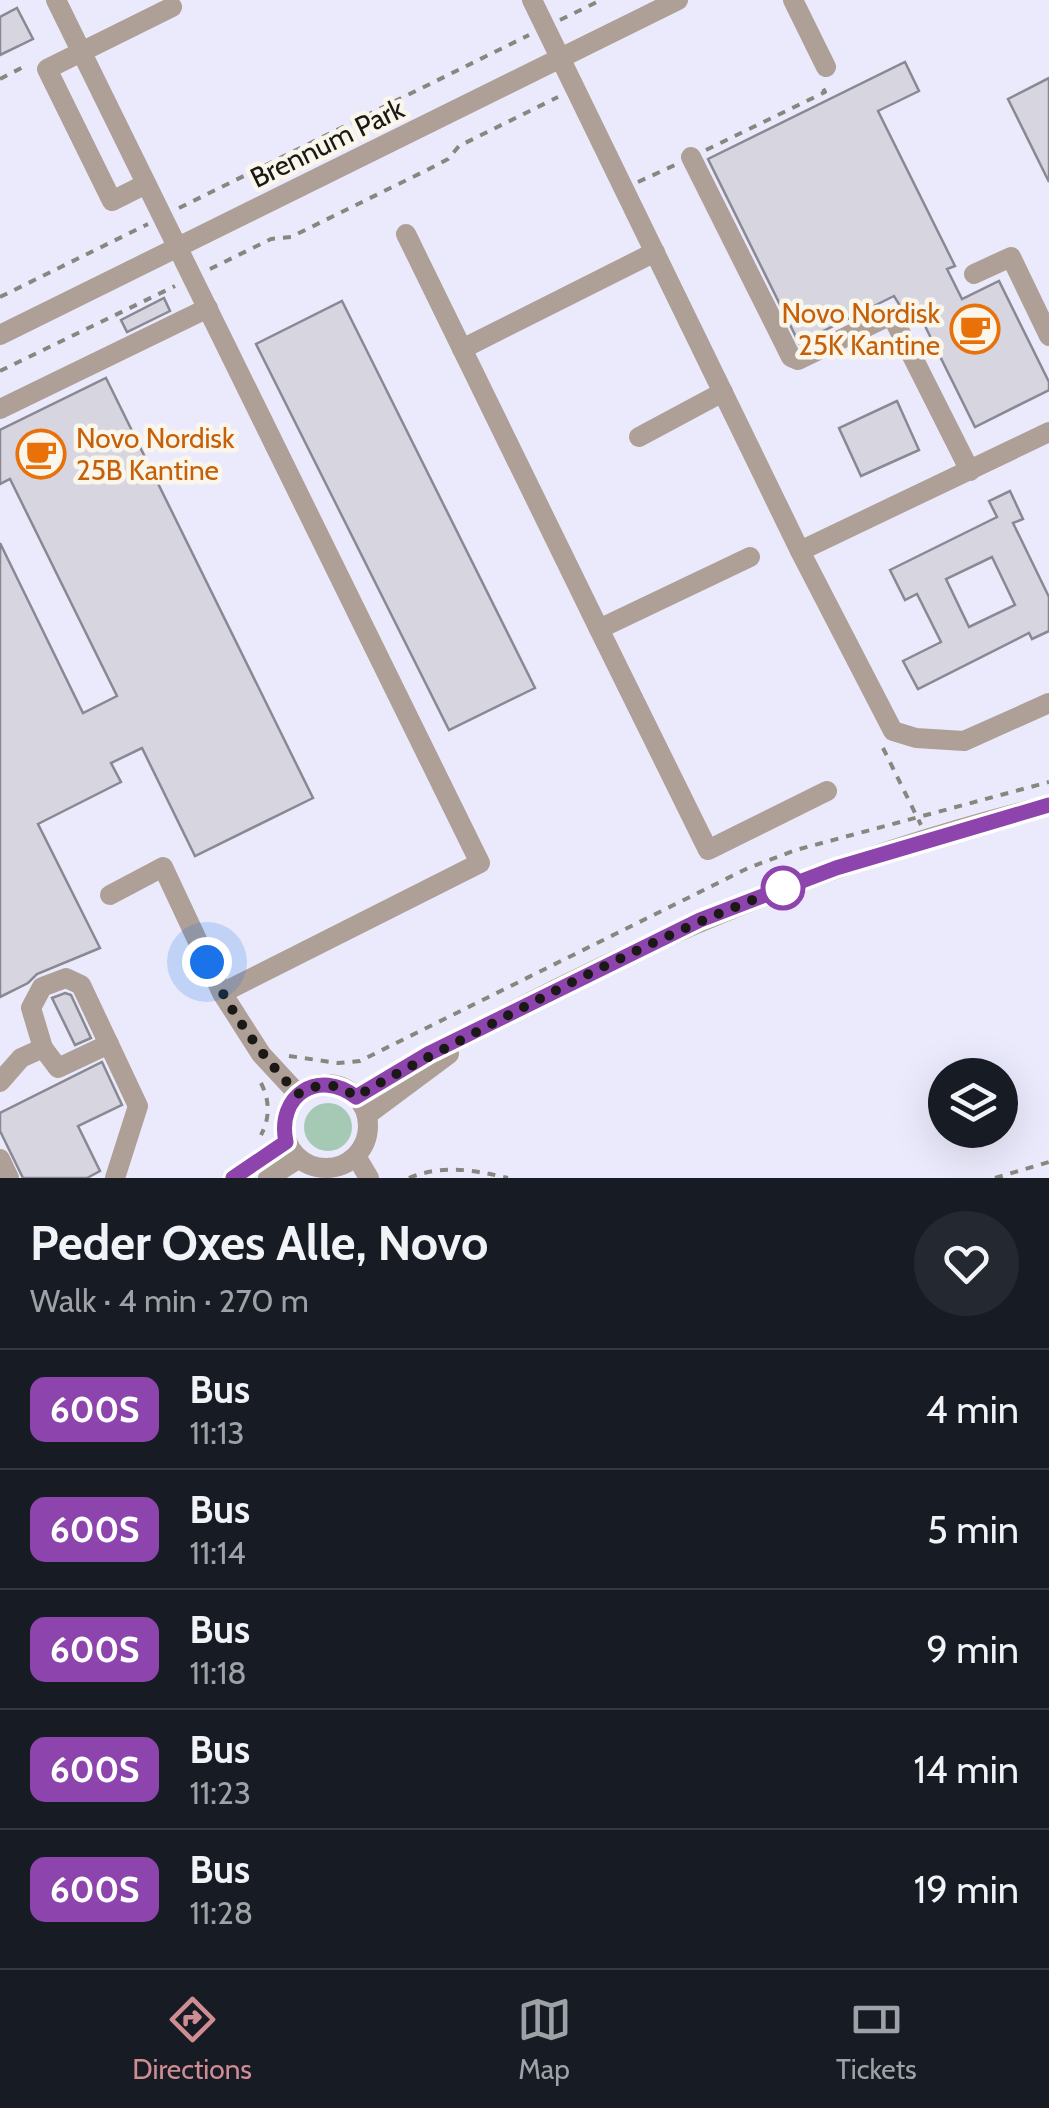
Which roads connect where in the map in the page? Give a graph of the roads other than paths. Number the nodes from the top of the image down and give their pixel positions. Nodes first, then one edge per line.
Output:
1 (56, 0) edge
2 (532, 0) edge
3 (678, 0) edge
4 (793, 0) edge
5 (172, 6) dead end
6 (82, 52) junction
7 (561, 58) junction
8 (826, 67) road end
9 (691, 157) road end
10 (146, 184) junction
11 (406, 234) dead end
12 (179, 247) junction
13 (656, 252) junction
14 (974, 274) dead end
15 (208, 308) junction
16 (0, 335) edge
17 (1049, 336) edge
18 (462, 349) junction
19 (723, 392) junction
20 (0, 409) edge
21 (1049, 432) edge
22 (638, 437) dead end
23 (970, 470) junction
24 (800, 552) junction
25 (750, 556) dead end
26 (600, 629) junction
27 (1049, 703) edge
28 (827, 791) dead end
29 (1049, 806) edge
30 (110, 895) dead end
31 (222, 993) junction
32 (109, 1044) junction
33 (43, 1048) junction
34 (0, 1082) edge
35 (298, 1094) junction
36 (362, 1106) junction
37 (292, 1150) junction
38 (0, 1159) edge
39 (348, 1167) edge
40 (9, 1178) edge
41 (116, 1178) edge
42 (232, 1178) edge
43 (268, 1178) edge
44 (369, 1178) edge

1 - 6 street
2 - 7 street
3 - 7 street, Brennum Park
4 - 8 street
5 - 6 street
6 - 10 street
6 - 10 street
7 - 12 street, Brennum Park
7 - 13 street
9 - 23 street
10 - 12 street
11 - 18 street
12 - 15 street
12 - 16 street, Brennum Park
13 - 18 street
13 - 19 street
14 - 17 street
15 - 20 street
15 - 31 street
18 - 26 street
19 - 22 street
19 - 24 street
21 - 23 street
23 - 24 street
24 - 27 street
25 - 26 street
26 - 28 street
29 - 36 street
30 - 31 street
31 - 35 street
32 - 33 street
32 - 33 street
32 - 41 street
33 - 34 street
35 - 36 street
35 - 37 street
36 - 39 street
37 - 39 street
37 - 42 street
37 - 43 street
38 - 40 street
39 - 44 street

